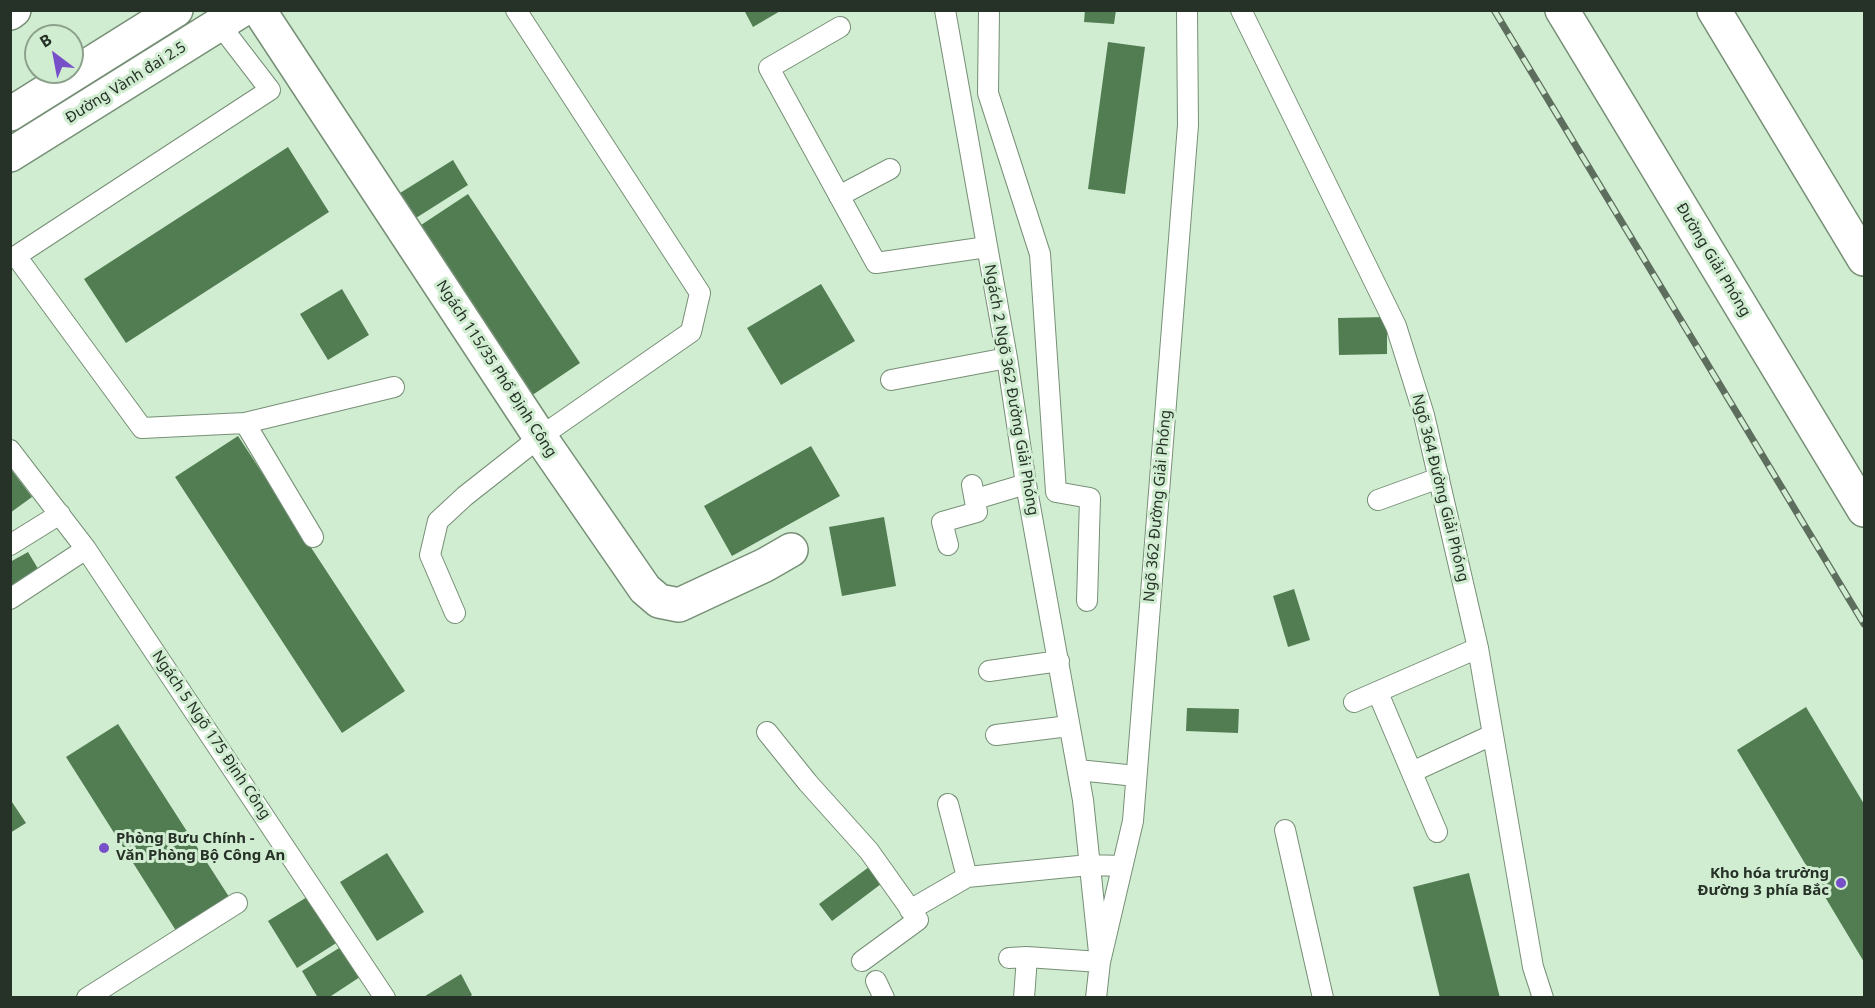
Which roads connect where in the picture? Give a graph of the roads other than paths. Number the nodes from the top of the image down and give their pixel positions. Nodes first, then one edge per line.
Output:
1 (176, 10) edge
2 (259, 10) edge
3 (516, 10) edge
4 (945, 10) edge
5 (989, 10) edge
6 (1187, 10) edge
7 (1241, 10) edge
8 (1562, 10) edge
9 (1714, 10) edge
10 (231, 18) edge
11 (840, 27) dead end
12 (10, 114) edge
13 (10, 155) edge
14 (890, 169) dead end
15 (839, 196) junction
16 (987, 247) junction
17 (1864, 259) edge
18 (1006, 358) junction
19 (891, 380) dead end
20 (394, 387) dead end
21 (245, 423) junction
22 (540, 437) junction
23 (10, 450) edge
24 (1440, 478) junction
25 (1026, 484) junction
26 (1378, 500) dead end
27 (1864, 510) edge
28 (60, 514) junction
29 (313, 537) dead end
30 (10, 545) edge
31 (948, 545) dead end
32 (86, 549) junction
33 (791, 550) dead end
34 (10, 599) edge
35 (1087, 601) dead end
36 (455, 613) dead end
37 (1478, 648) junction
38 (1059, 661) junction
39 (988, 671) dead end
40 (1378, 693) junction
41 (1354, 702) dead end
42 (1069, 726) junction
43 (768, 732) dead end
44 (996, 735) dead end
45 (1492, 735) junction
46 (1078, 770) junction
47 (1412, 772) junction
48 (1136, 776) junction
49 (948, 804) dead end
50 (1285, 830) dead end
51 (1437, 832) dead end
52 (1089, 865) junction
53 (1122, 867) junction
54 (967, 877) junction
55 (237, 903) dead end
56 (910, 910) junction
57 (862, 961) dead end
58 (1100, 962) junction
59 (87, 998) edge
60 (385, 998) edge
61 (1024, 998) edge
62 (1096, 998) edge
63 (1323, 998) edge
64 (1543, 998) edge

1 - 12 main road
2 - 22 main road, Ngách 115/35 Phố Định Công
3 - 22 lane
4 - 16 lane, Ngách 2 Ngõ 362 Đường Giải Phóng
5 - 35 lane
6 - 48 lane, Ngõ 362 Đường Giải Phóng
7 - 24 lane, Ngõ 364 Đường Giải Phóng
8 - 27 main road, Đường Giải Phóng
9 - 17 main road
10 - 13 main road, Đường Vành đai 2.5
10 - 21 lane
11 - 15 lane
14 - 15 lane
15 - 16 lane
16 - 18 lane, Ngách 2 Ngõ 362 Đường Giải Phóng
18 - 19 lane
18 - 25 lane, Ngách 2 Ngõ 362 Đường Giải Phóng
20 - 21 lane
21 - 29 lane
22 - 33 main road, Ngách 115/35 Phố Định Công
22 - 36 lane
23 - 28 lane, Ngách 5 Ngõ 175 Định Công
24 - 26 lane
24 - 37 lane, Ngõ 364 Đường Giải Phóng
25 - 31 lane
25 - 38 lane, Ngách 2 Ngõ 362 Đường Giải Phóng
28 - 30 lane
28 - 32 lane, Ngách 5 Ngõ 175 Định Công
32 - 34 lane
32 - 60 lane, Ngách 5 Ngõ 175 Định Công
37 - 40 lane
37 - 45 lane, Ngõ 364 Đường Giải Phóng
38 - 39 lane
38 - 42 lane, Ngách 2 Ngõ 362 Đường Giải Phóng
40 - 41 lane
40 - 47 lane
42 - 44 lane
42 - 46 lane, Ngách 2 Ngõ 362 Đường Giải Phóng
43 - 56 lane
45 - 47 lane
45 - 64 lane, Ngõ 364 Đường Giải Phóng
46 - 48 lane
46 - 52 lane, Ngách 2 Ngõ 362 Đường Giải Phóng
47 - 51 lane
48 - 53 lane, Ngõ 362 Đường Giải Phóng
49 - 54 lane
50 - 63 lane
52 - 53 lane
52 - 54 lane
52 - 58 lane, Ngách 2 Ngõ 362 Đường Giải Phóng
53 - 58 lane, Ngõ 362 Đường Giải Phóng
54 - 56 lane
55 - 59 lane
56 - 57 lane
58 - 61 lane
58 - 62 lane, Ngõ 362 Đường Giải Phóng

